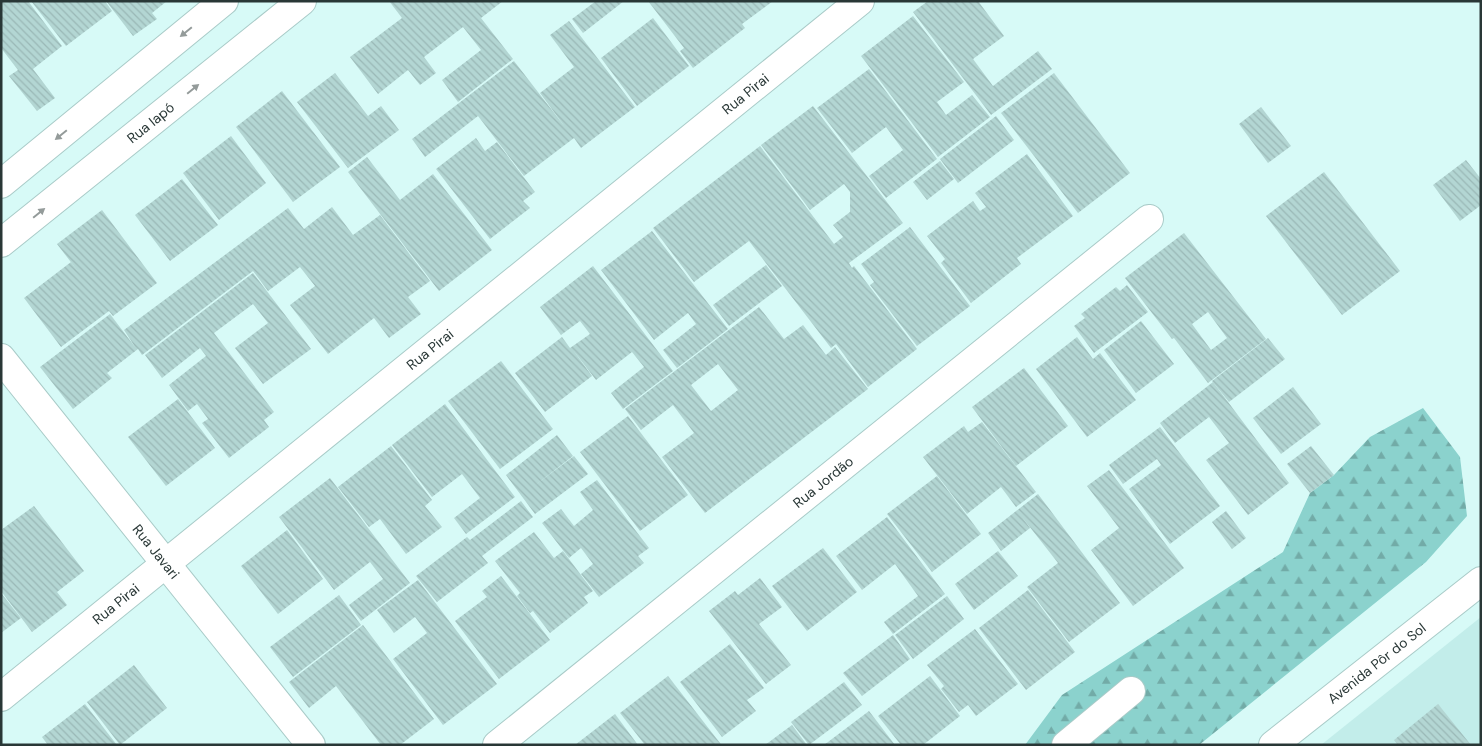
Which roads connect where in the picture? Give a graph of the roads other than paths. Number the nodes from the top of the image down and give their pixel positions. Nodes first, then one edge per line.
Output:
1 (224, 1) edge
2 (302, 1) edge
3 (860, 1) edge
4 (1, 184) edge
5 (1149, 219) dead end
6 (1, 243) edge
7 (1, 358) edge
8 (166, 564) junction
9 (1481, 581) edge
10 (1131, 691) dead end
11 (1, 697) edge
12 (311, 745) edge
13 (497, 745) edge
14 (1066, 745) edge
15 (1273, 745) edge

1 -> 4 street
6 -> 2 street, Rua Iapó
3 - 8 street, Rua Pirai
5 - 13 street, Rua Jordão
7 - 8 street, Rua Javari
8 - 11 street, Rua Pirai
8 - 12 street, Rua Javari
9 - 15 street, Avenida Pôr do Sol
10 - 14 street

